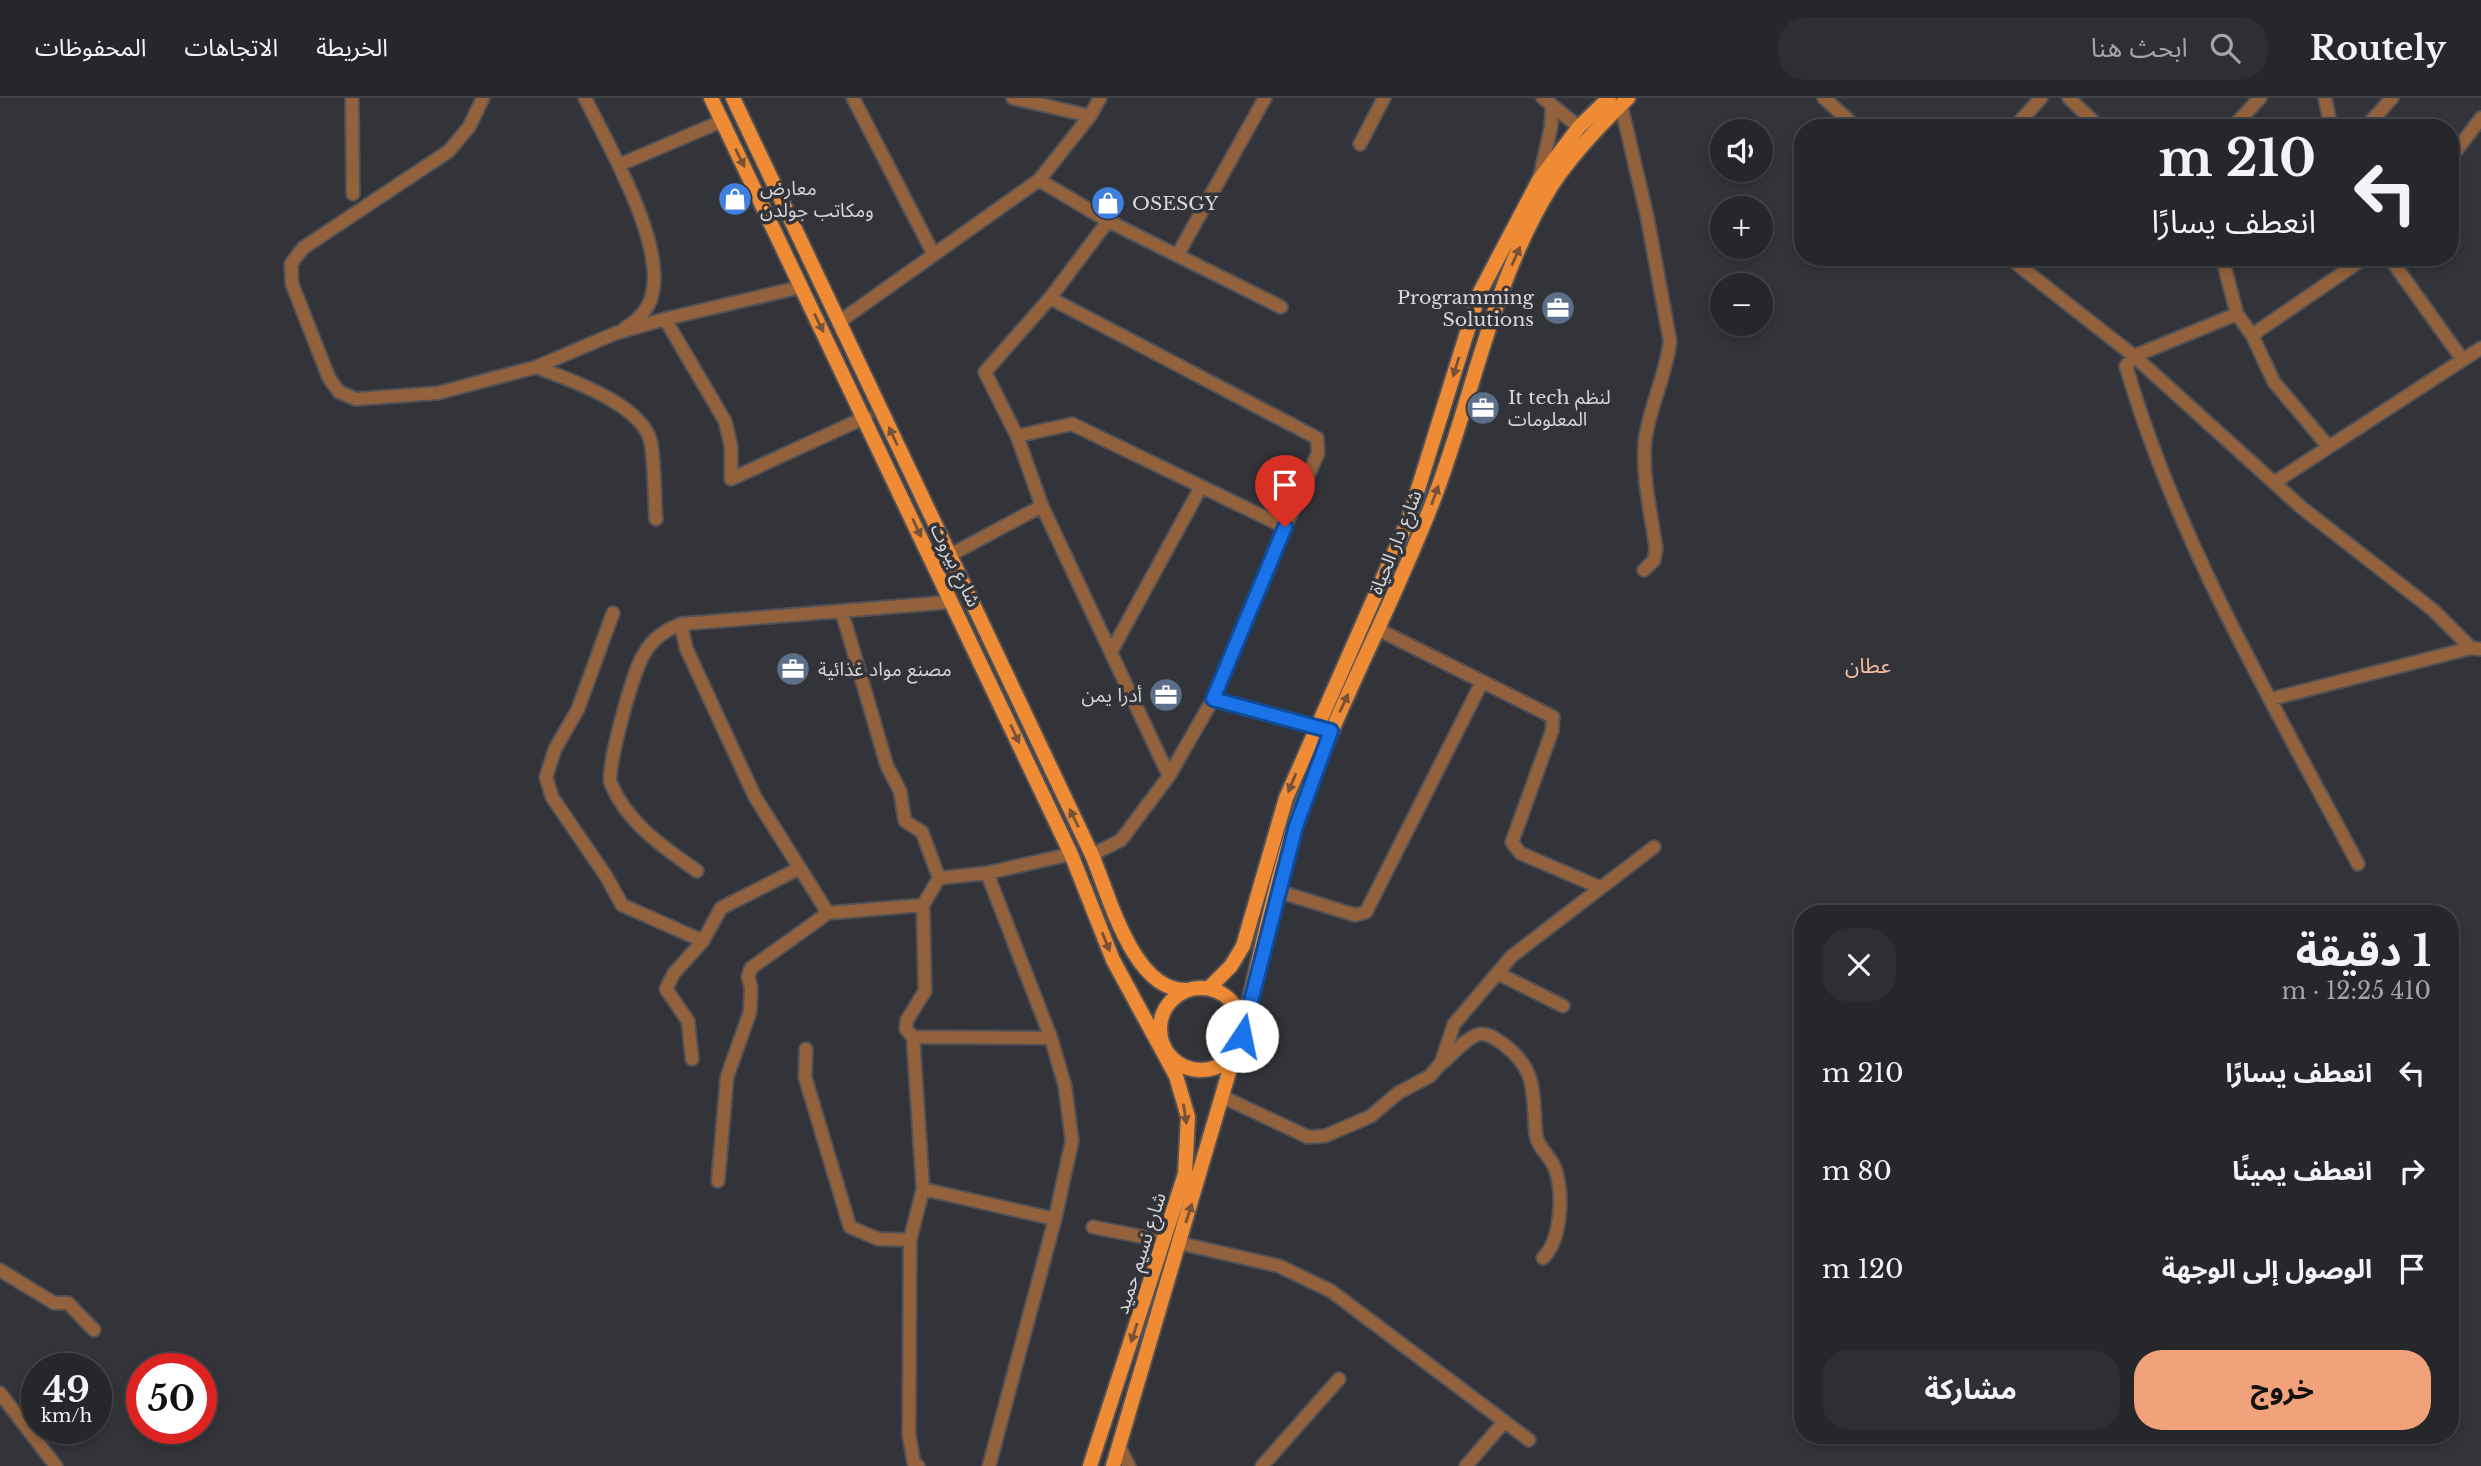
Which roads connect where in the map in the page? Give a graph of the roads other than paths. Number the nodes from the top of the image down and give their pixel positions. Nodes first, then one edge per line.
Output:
1 (352, 98) edge
2 (483, 98) edge
3 (585, 98) edge
4 (711, 98) edge
5 (733, 98) edge
6 (853, 98) edge
7 (1013, 98) edge
8 (1100, 98) edge
9 (1265, 98) edge
10 (1384, 98) edge
11 (1824, 98) edge
12 (2041, 98) edge
13 (2068, 98) edge
14 (2260, 98) edge
15 (2325, 98) edge
16 (2392, 98) edge
17 (1620, 100) edge
18 (1547, 102) edge
19 (1090, 116) junction
20 (2481, 118) edge
21 (1847, 119) edge
22 (2022, 119) edge
23 (2090, 119) edge
24 (2240, 119) edge
25 (2329, 119) edge
26 (2373, 119) edge
27 (722, 121) junction
28 (1579, 127) junction
29 (1360, 144) dead end
30 (2459, 147) edge
31 (618, 165) junction
32 (1039, 180) junction
33 (1539, 180) junction
34 (353, 194) dead end
35 (784, 209) junction
36 (769, 217) junction
37 (1108, 221) junction
38 (1178, 254) junction
39 (934, 255) junction
40 (2019, 266) edge
41 (2224, 266) edge
42 (2353, 266) edge
43 (2395, 266) edge
44 (801, 287) junction
45 (1050, 298) junction
46 (1281, 307) dead end
47 (2237, 314) junction
48 (665, 318) junction
49 (839, 322) junction
50 (616, 333) junction
51 (2252, 335) junction
52 (2481, 348) edge
53 (2134, 356) junction
54 (2462, 359) junction
55 (536, 367) junction
56 (866, 417) junction
57 (1017, 436) junction
58 (2327, 445) junction
59 (2275, 481) junction
60 (1200, 487) junction
61 (1042, 506) junction
62 (656, 519) dead end
63 (1285, 527) junction
64 (950, 555) junction
65 (1644, 570) dead end
66 (951, 602) junction
67 (613, 612) dead end
68 (842, 612) junction
69 (975, 612) junction
70 (960, 619) junction
71 (681, 624) junction
72 (1378, 630) junction
73 (2476, 648) edge
74 (1111, 652) junction
75 (1481, 684) junction
76 (1213, 699) junction
77 (2271, 699) junction
78 (1315, 727) junction
79 (1331, 731) junction
80 (1169, 776) junction
81 (1654, 847) dead end
82 (1071, 854) junction
83 (1092, 855) junction
84 (2358, 864) dead end
85 (800, 867) junction
86 (698, 871) dead end
87 (986, 873) junction
88 (939, 878) junction
89 (1598, 887) junction
90 (1277, 891) junction
91 (923, 905) junction
92 (828, 913) junction
93 (704, 941) junction
94 (1497, 973) junction
95 (1209, 988) junction
96 (1186, 990) junction
97 (1563, 1006) dead end
98 (1243, 1025) junction
99 (913, 1037) junction
100 (1051, 1038) junction
101 (806, 1049) dead end
102 (1163, 1050) junction
103 (1234, 1055) junction
104 (692, 1059) dead end
105 (1441, 1063) junction
106 (1223, 1097) junction
107 (718, 1181) dead end
108 (923, 1189) junction
109 (1055, 1219) junction
110 (1093, 1227) dead end
111 (910, 1240) junction
112 (1164, 1241) junction
113 (1179, 1243) junction
114 (1543, 1258) dead end
115 (0, 1270) edge
116 (94, 1329) dead end
117 (1339, 1379) dead end
118 (0, 1394) edge
119 (1504, 1422) junction
120 (1529, 1440) dead end
121 (1120, 1448) junction
122 (57, 1466) edge
123 (918, 1466) edge
124 (989, 1466) edge
125 (1090, 1466) edge
126 (1113, 1466) edge
127 (1129, 1466) edge
128 (1262, 1466) edge
129 (1466, 1466) edge

1 - 34 street
2 - 55 street
3 - 31 street
4 - 27 main road, شارع بيروت
5 - 35 main road, شارع بيروت
6 - 39 street
7 - 19 street
8 - 19 street
9 - 38 street
10 - 29 street
11 - 21 street
12 - 22 street
13 - 23 street
14 - 24 street
15 - 25 street
16 - 26 street
17 - 28 main road, شارع دار الحياة
17 - 65 street
72 -> 17 main road, شارع دار الحياة
18 - 28 street
18 - 33 street
19 - 32 street
20 - 30 street
27 - 31 street
27 -> 36 main road, شارع بيروت
28 - 33 main road, شارع دار الحياة
31 - 50 street
32 - 37 street
32 - 39 street
33 -> 78 main road, شارع دار الحياة
35 - 36 main road
35 - 49 main road, شارع بيروت
36 - 44 main road, شارع بيروت
37 - 38 street
37 - 45 street
38 - 46 street
39 - 49 street
40 - 53 street
41 - 47 street
42 - 51 street
43 - 54 street
44 - 48 street
44 -> 56 main road, شارع بيروت
45 - 57 street
45 - 63 street
47 - 51 street
47 - 53 street
48 - 50 street
48 - 56 street
64 -> 49 main road, شارع بيروت
50 - 55 street
51 - 58 street
52 - 54 street
53 - 59 street
53 - 77 street
54 - 58 street
55 - 62 street
56 -> 66 main road, شارع بيروت
57 - 60 street
57 - 61 street
58 - 59 street
59 - 73 street
60 - 63 street
60 - 74 street
61 - 64 street
61 - 74 street
63 - 76 street
64 - 69 main road, شارع بيروت
66 - 68 street
66 - 70 main road, شارع بيروت
67 - 93 street
68 - 71 street
68 - 88 street
69 - 70 main road
83 -> 69 main road, شارع بيروت
70 -> 82 main road, شارع بيروت
71 - 85 street
71 - 86 street
72 - 75 street
79 -> 72 main road, شارع دار الحياة
73 - 77 street
74 - 80 street
75 - 89 street
75 - 90 street
76 - 78 street
76 - 80 street
77 - 84 street
78 - 79 main road
78 -> 95 main road, شارع دار الحياة
79 - 90 main road, شارع دار الحياة
80 - 83 street
81 - 89 street
82 - 87 street
82 -> 102 main road, شارع بيروت
83 - 96 main road, شارع بيروت
85 - 92 street
85 - 93 street
87 - 88 street
87 - 100 street
88 - 91 street
89 - 94 street
90 - 98 main road, شارع دار الحياة
91 - 92 street
91 - 99 street
92 - 107 street
93 - 104 street
94 - 97 street
94 - 105 street
95 - 96 main road
95 - 98 main road
96 - 102 main road
98 - 103 main road
99 - 100 street
99 - 108 street
100 - 109 street
101 - 111 street
102 - 103 main road
102 -> 112 main road, شارع نسيم حميد
103 - 106 main road, شارع نسيم حميد
105 - 106 street
105 - 114 street
113 -> 106 main road, شارع نسيم حميد
108 - 109 street
108 - 111 street
109 - 124 street
110 - 112 street
111 - 123 street
112 -> 125 main road, شارع نسيم حميد
113 - 119 street
113 - 121 main road, شارع نسيم حميد
115 - 116 street
117 - 128 street
118 - 122 street
119 - 120 street
119 - 129 street
121 - 126 main road, شارع نسيم حميد
121 - 127 street

